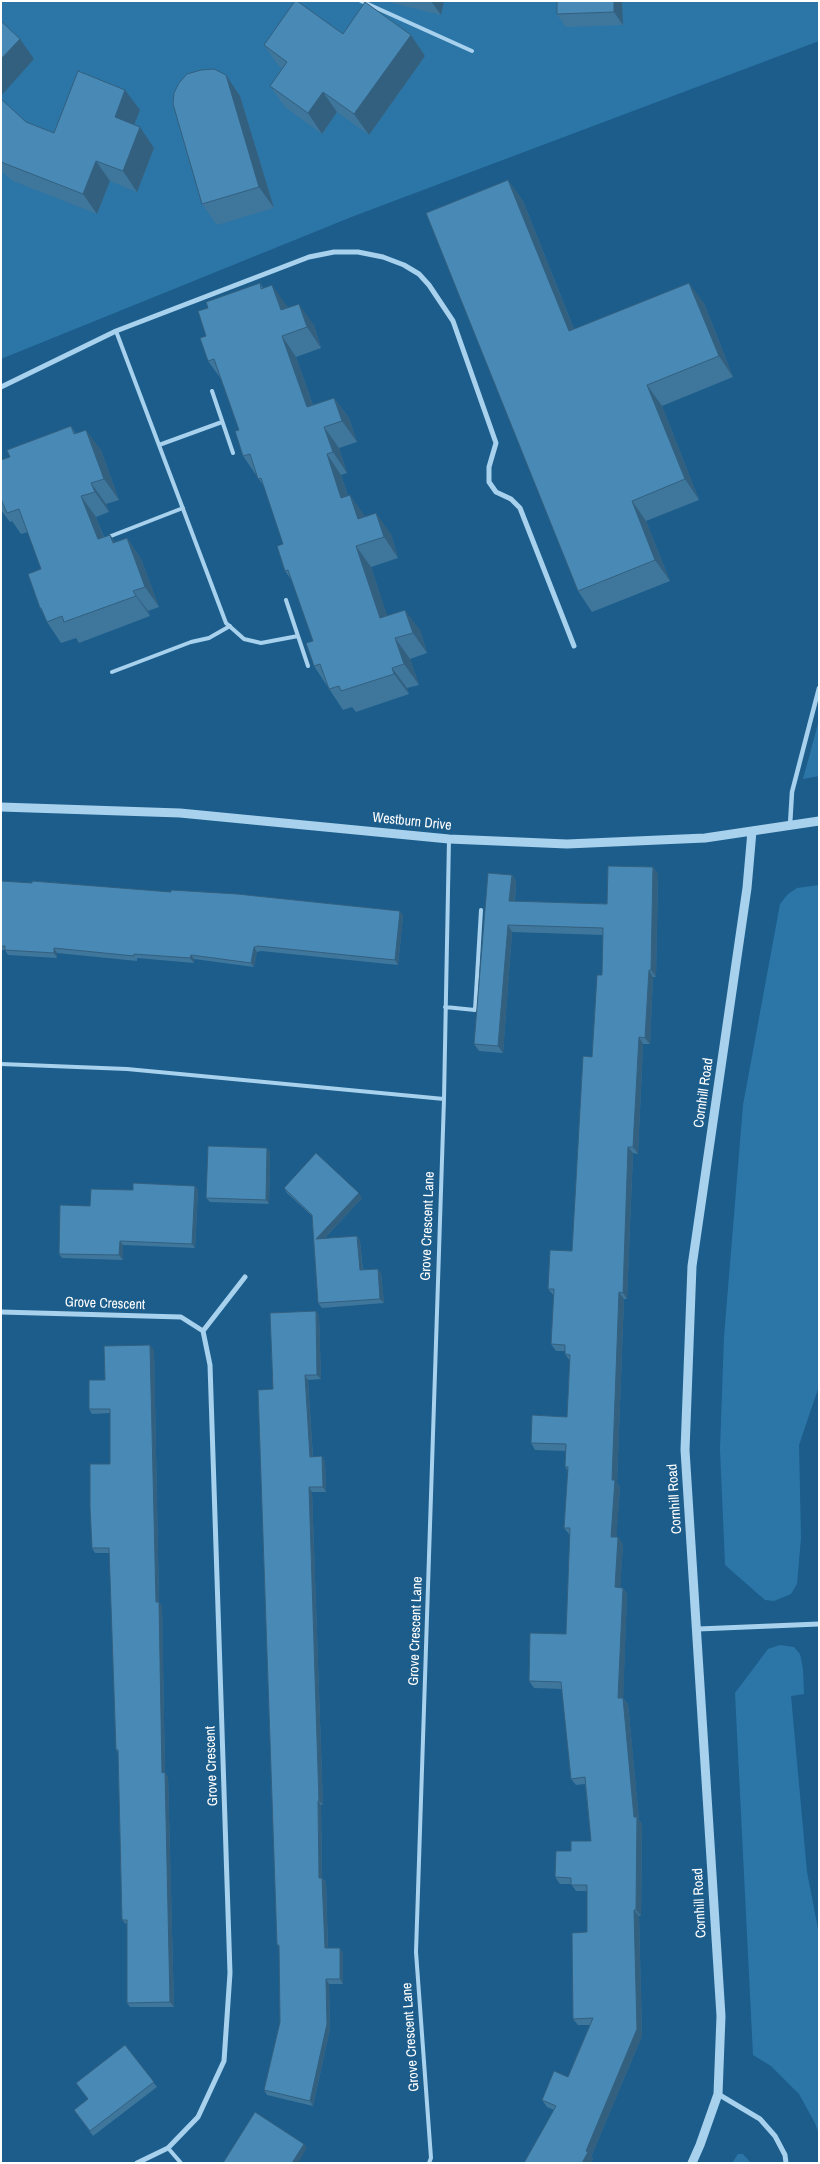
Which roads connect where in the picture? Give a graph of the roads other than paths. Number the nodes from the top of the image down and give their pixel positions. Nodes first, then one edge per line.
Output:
1 (361, 1) edge
2 (472, 51) dead end
3 (116, 331) junction
4 (1, 387) edge
5 (212, 391) edge
6 (222, 422) junction
7 (160, 445) junction
8 (233, 453) dead end
9 (183, 508) junction
10 (111, 536) edge
11 (286, 600) edge
12 (230, 626) junction
13 (298, 636) junction
14 (574, 646) dead end
15 (308, 666) edge
16 (112, 672) dead end
17 (819, 688) edge
18 (1, 807) edge
19 (819, 821) edge
20 (790, 826) junction
21 (752, 831) junction
22 (449, 840) junction
23 (481, 910) dead end
24 (445, 1007) junction
25 (1, 1064) edge
26 (444, 1099) junction
27 (245, 1277) dead end
28 (1, 1312) edge
29 (203, 1331) junction
30 (819, 1624) edge
31 (698, 1629) junction
32 (718, 2094) junction
33 (168, 2148) junction
34 (137, 2163) edge
35 (181, 2163) edge
36 (429, 2163) edge
37 (692, 2163) edge
38 (786, 2163) edge

1 - 2 lane
3 - 4 street
3 - 7 lane
3 - 14 street
5 - 6 lane
6 - 7 lane
6 - 8 lane
7 - 9 lane
9 - 10 lane
9 - 12 lane
11 - 13 lane
12 - 13 lane
12 - 16 lane
13 - 15 lane
17 - 20 street
18 - 22 street, Westburn Drive
19 - 20 street, Westburn Drive
20 - 21 street, Westburn Drive
21 - 22 street, Westburn Drive
21 - 31 street, Cornhill Road
22 - 24 lane, Grove Crescent Lane
23 - 24 lane
24 - 26 lane, Grove Crescent Lane
25 - 26 lane
26 - 36 lane, Grove Crescent Lane
27 - 29 street
28 - 29 street, Grove Crescent
29 - 33 street, Grove Crescent
30 - 31 street
31 - 32 street, Cornhill Road
32 - 37 street, Cornhill Road
32 - 38 street
33 - 34 street, Grove Crescent
33 - 35 lane

